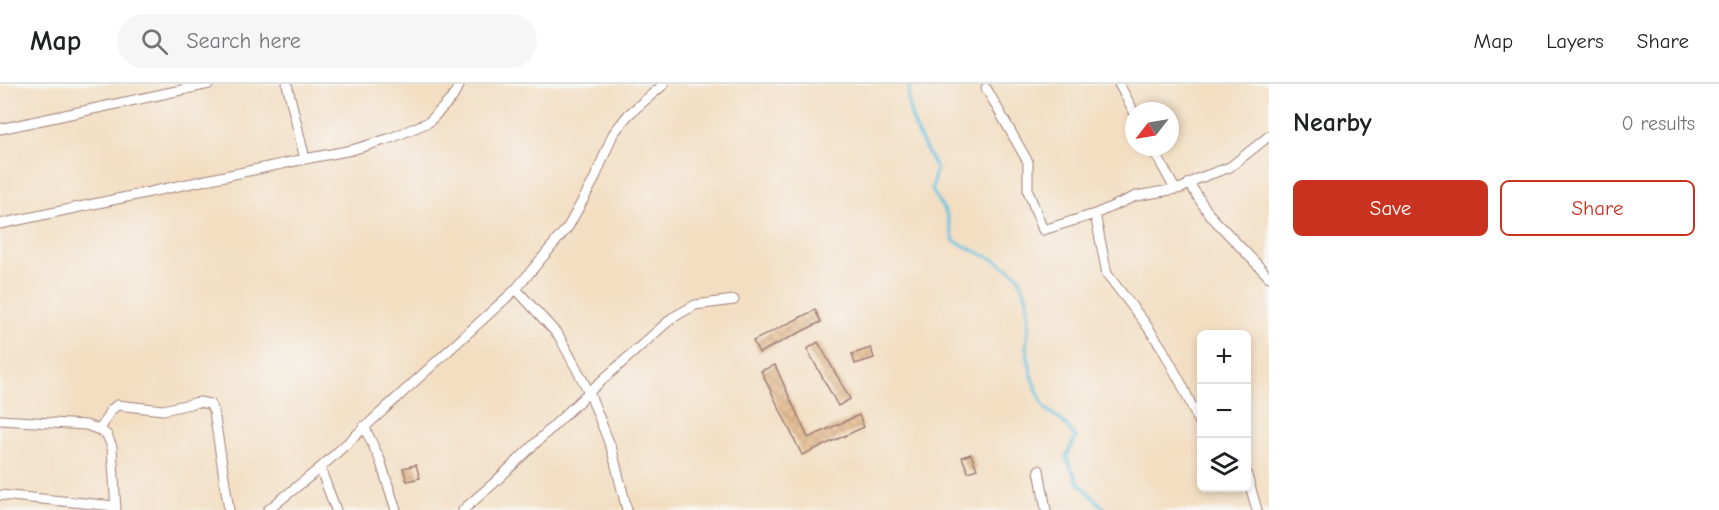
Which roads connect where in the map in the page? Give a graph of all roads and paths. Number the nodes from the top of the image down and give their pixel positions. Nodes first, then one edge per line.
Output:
1 (209, 84) edge
2 (287, 84) edge
3 (460, 84) edge
4 (664, 84) edge
5 (1119, 84) edge
6 (986, 88) dead end
7 (1129, 102) edge
8 (0, 129) edge
9 (1269, 136) edge
10 (1157, 156) edge
11 (305, 159) junction
12 (1189, 183) junction
13 (1175, 189) junction
14 (1095, 214) junction
15 (0, 224) edge
16 (1269, 277) edge
17 (516, 289) junction
18 (734, 300) dead end
19 (589, 392) junction
20 (1197, 417) edge
21 (0, 420) edge
22 (364, 426) junction
23 (100, 430) junction
24 (320, 468) junction
25 (1039, 470) dead end
26 (1251, 489) edge
27 (0, 495) edge
28 (116, 508) edge
29 (229, 510) edge
30 (268, 510) edge
31 (336, 510) edge
32 (396, 510) edge
33 (463, 510) edge
34 (627, 510) edge
35 (1046, 510) edge
36 (1257, 510) edge

1 - 8 street
2 - 11 street
3 - 11 street
4 - 17 street
5 - 7 street
6 - 14 street
9 - 12 street
10 - 13 street
11 - 15 street
12 - 13 street
12 - 16 street
13 - 14 street
14 - 20 street
17 - 19 street
17 - 22 street
18 - 19 street
19 - 33 street
19 - 34 street
21 - 23 street
22 - 24 street
22 - 32 street
23 - 28 street
23 - 29 street
24 - 30 street
24 - 31 street
25 - 35 street
26 - 36 street
27 - 28 street

